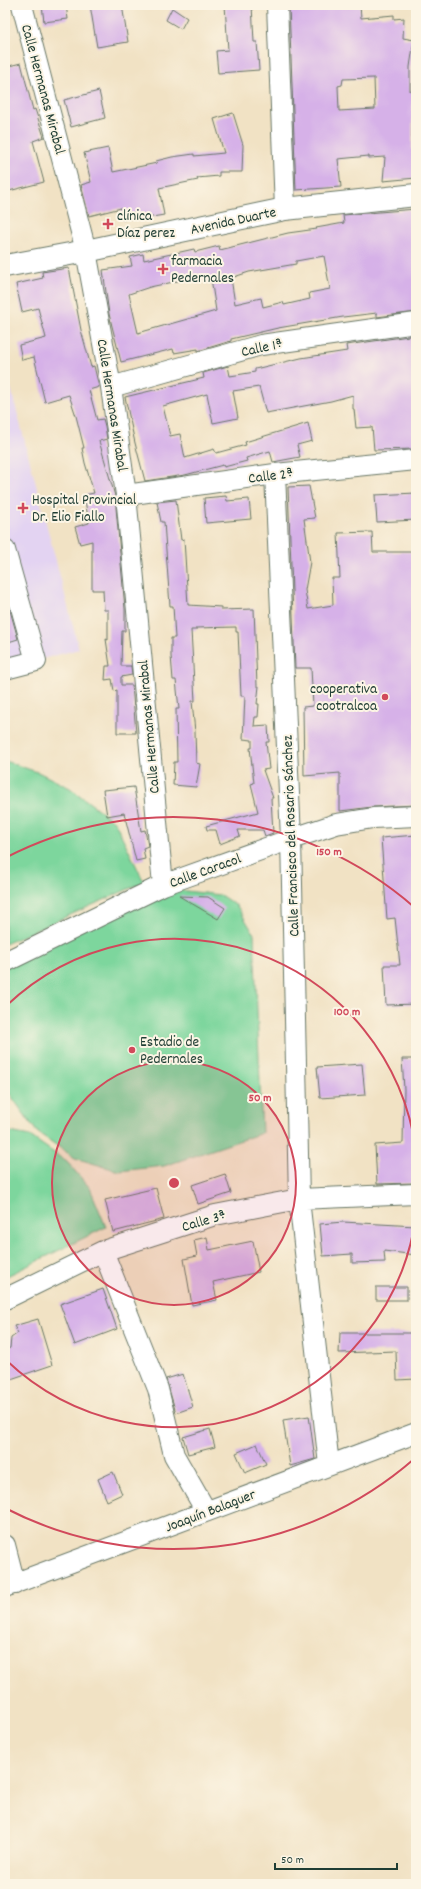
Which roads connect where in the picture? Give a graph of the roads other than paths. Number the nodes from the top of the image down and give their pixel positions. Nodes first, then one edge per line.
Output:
1 (22, 5) edge
2 (277, 5) edge
3 (416, 195) edge
4 (286, 209) junction
5 (86, 251) junction
6 (5, 266) edge
7 (416, 323) edge
8 (111, 387) junction
9 (416, 460) edge
10 (275, 474) junction
11 (126, 495) junction
12 (6, 555) edge
13 (5, 669) edge
14 (416, 816) edge
15 (291, 839) junction
16 (163, 885) junction
17 (5, 962) edge
18 (416, 1194) edge
19 (299, 1199) junction
20 (103, 1251) junction
21 (5, 1299) edge
22 (416, 1433) edge
23 (329, 1465) junction
24 (206, 1511) junction
25 (5, 1545) edge
26 (10, 1586) edge

1 - 5 street, Calle Hermanas Mirabal
2 - 4 street
3 - 4 main road, Avenida Duarte
4 - 5 main road, Avenida Duarte
5 - 6 main road, Avenida Duarte
5 - 8 street, Calle Hermanas Mirabal
7 - 8 street, Calle 1ª
8 - 11 street, Calle Hermanas Mirabal
9 - 10 street, Calle 2ª
10 - 11 street, Calle 2ª
10 - 15 street, Calle Francisco del Rosario Sánchez
11 - 16 street, Calle Hermanas Mirabal
12 - 13 street
14 - 15 street, Calle Caracol
15 - 16 street, Calle Caracol
15 - 19 street, Calle Francisco del Rosario Sánchez
16 - 17 street, Calle Caracol
18 - 19 street, Calle 3ª
19 - 20 street, Calle 3ª
19 - 23 street, Calle Francisco del Rosario Sánchez
20 - 21 street, Calle 3ª
20 - 24 street
22 - 23 street, Joaquín Balaguer
23 - 24 street, Joaquín Balaguer
24 - 26 street, Joaquín Balaguer
25 - 26 street

